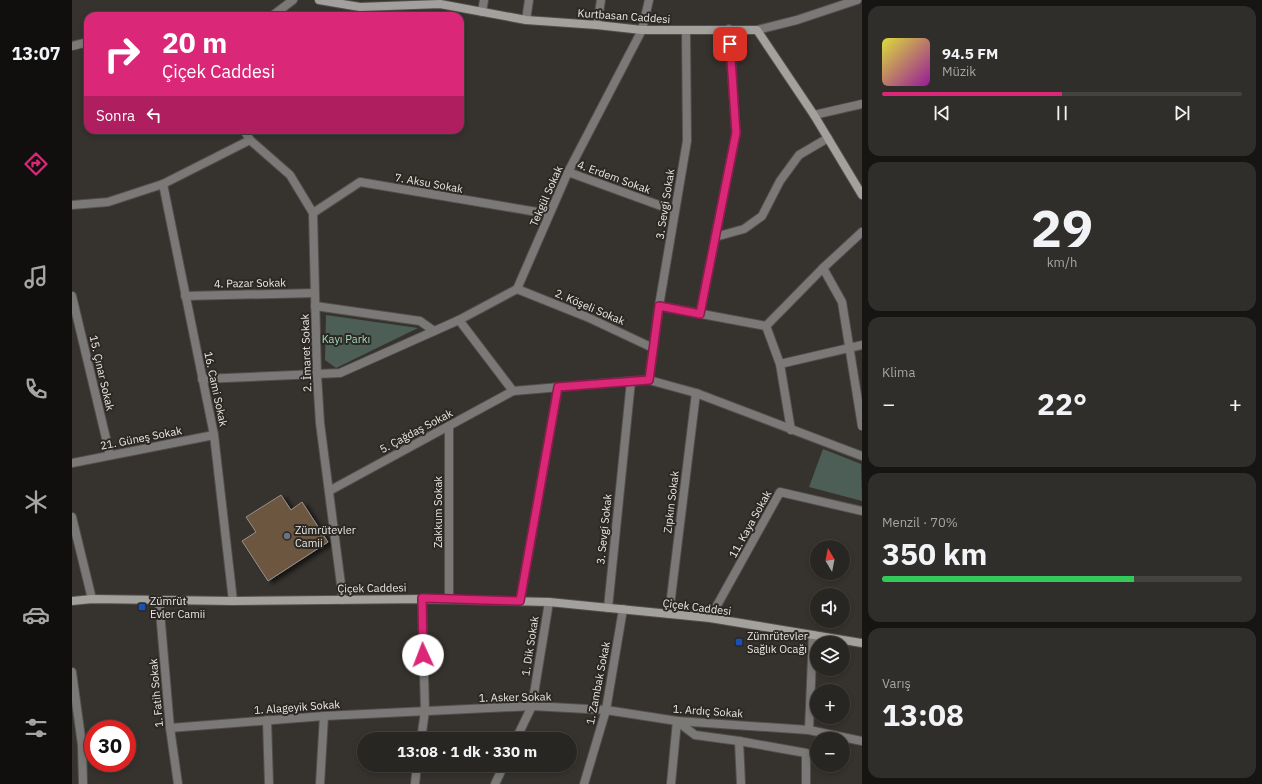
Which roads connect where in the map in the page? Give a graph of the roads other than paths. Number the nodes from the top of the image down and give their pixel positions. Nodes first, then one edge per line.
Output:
1 (293, 0) edge
2 (319, 0) edge
3 (484, 0) edge
4 (529, 0) edge
5 (601, 0) edge
6 (649, 0) edge
7 (857, 0) edge
8 (278, 12) edge
9 (482, 12) junction
10 (526, 20) junction
11 (597, 25) junction
12 (729, 29) junction
13 (642, 30) junction
14 (686, 30) junction
15 (757, 30) junction
16 (84, 43) edge
17 (72, 46) edge
18 (862, 104) edge
19 (814, 115) junction
20 (246, 134) edge
21 (828, 138) junction
22 (250, 140) junction
23 (568, 172) junction
24 (163, 184) junction
25 (861, 191) edge
26 (72, 205) edge
27 (675, 211) junction
28 (313, 213) junction
29 (550, 214) junction
30 (862, 232) edge
31 (715, 237) junction
32 (823, 268) junction
33 (517, 289) junction
34 (315, 293) junction
35 (72, 296) edge
36 (186, 296) junction
37 (316, 306) junction
38 (659, 306) junction
39 (700, 314) junction
40 (459, 320) junction
41 (766, 326) junction
42 (434, 331) junction
43 (862, 344) edge
44 (653, 348) junction
45 (849, 348) junction
46 (780, 364) junction
47 (317, 375) junction
48 (202, 379) junction
49 (649, 380) junction
50 (631, 381) junction
51 (558, 387) junction
52 (513, 391) junction
53 (696, 393) junction
54 (449, 426) junction
55 (862, 426) edge
56 (792, 430) junction
57 (214, 435) junction
58 (110, 456) junction
59 (862, 456) edge
60 (72, 463) edge
61 (329, 491) junction
62 (862, 512) edge
63 (72, 517) edge
64 (422, 598) junction
65 (449, 599) junction
66 (92, 600) junction
67 (159, 600) junction
68 (343, 600) junction
69 (72, 601) edge
70 (233, 601) junction
71 (520, 601) junction
72 (549, 602) junction
73 (608, 608) junction
74 (623, 609) junction
75 (669, 614) junction
76 (710, 618) junction
77 (813, 635) junction
78 (862, 643) edge
79 (72, 672) edge
80 (532, 706) junction
81 (606, 710) junction
82 (425, 711) junction
83 (324, 716) junction
84 (267, 720) junction
85 (677, 721) junction
86 (170, 728) junction
87 (809, 730) junction
88 (422, 732) edge
89 (519, 732) edge
90 (739, 741) junction
91 (862, 741) edge
92 (416, 772) edge
93 (501, 772) edge
94 (83, 784) edge
95 (178, 784) edge
96 (269, 784) edge
97 (320, 784) edge
98 (415, 784) edge
99 (496, 784) edge
100 (584, 784) edge
101 (671, 784) edge
102 (741, 784) edge
103 (806, 784) edge

1 - 8 street
2 - 9 main road, Kurtbasan Caddesi
3 - 9 street
4 - 10 street
5 - 11 street
6 - 13 street, Tekgül Sokak
7 - 15 street
9 - 10 main road, Kurtbasan Caddesi
10 - 11 main road, Kurtbasan Caddesi
11 - 13 main road, Kurtbasan Caddesi
12 - 14 main road, Kurtbasan Caddesi
12 - 15 main road, Kurtbasan Caddesi
12 - 31 street
13 - 14 main road, Kurtbasan Caddesi
13 - 23 street, Tekgül Sokak
14 - 27 street, 3. Sevgi Sokak
15 - 19 main road
16 - 17 street
18 - 19 street
19 - 21 main road
20 - 22 street, 2. İmaret Sokak
21 - 25 main road
21 - 31 street
22 - 24 street
22 - 28 street, 2. İmaret Sokak
23 - 27 street, 4. Erdem Sokak
23 - 29 street, Tekgül Sokak
24 - 26 street
24 - 36 street, 16. Cami Sokak
27 - 38 street, 3. Sevgi Sokak
28 - 29 street, 7. Aksu Sokak
28 - 34 street, 2. İmaret Sokak
29 - 33 street, Tekgül Sokak
30 - 32 street
31 - 39 street
32 - 41 street
32 - 45 street
33 - 40 street
33 - 44 street, 2. Köşeli Sokak
34 - 36 street, 4. Pazar Sokak
34 - 37 street, 2. İmaret Sokak
35 - 58 street, 15. Çınar Sokak
36 - 48 street, 16. Cami Sokak
37 - 42 street
37 - 47 street, 2. İmaret Sokak
38 - 39 street
38 - 44 street, 3. Sevgi Sokak
39 - 41 street
40 - 42 street
40 - 52 street
41 - 46 street
42 - 47 street
43 - 45 street
44 - 49 street, 3. Sevgi Sokak
45 - 46 street
45 - 55 street
46 - 56 street
47 - 48 street
47 - 61 street, 2. İmaret Sokak
48 - 57 street, 16. Cami Sokak
49 - 50 street, 5. Çağdaş Sokak
49 - 53 street
50 - 51 street, 5. Çağdaş Sokak
50 - 73 street, 3. Sevgi Sokak
51 - 52 street, 5. Çağdaş Sokak
51 - 71 street
52 - 54 street, 5. Çağdaş Sokak
53 - 56 street
53 - 75 street, Zıpkın Sokak
54 - 61 street, 5. Çağdaş Sokak
54 - 65 street, Zakkum Sokak
56 - 59 street
57 - 58 street, 21. Güneş Sokak
57 - 70 street, 16. Cami Sokak
58 - 60 street, 21. Güneş Sokak
61 - 68 street, 2. İmaret Sokak
62 - 76 street, 11. Kaya Sokak
63 - 66 street
64 - 65 main road, Çiçek Caddesi
64 - 68 main road, Çiçek Caddesi
64 - 82 street
65 - 71 main road, Çiçek Caddesi
66 - 67 main road, Çiçek Caddesi
66 - 69 main road, Çiçek Caddesi
67 - 70 main road, Çiçek Caddesi
67 - 86 street, 1. Fatih Sokak
68 - 70 main road, Çiçek Caddesi
71 - 72 main road, Çiçek Caddesi
72 - 73 main road, Çiçek Caddesi
72 - 80 street, 1. Dik Sokak
73 - 74 main road, Çiçek Caddesi
74 - 75 main road, Çiçek Caddesi
74 - 81 street, 1. Zambak Sokak
75 - 76 main road, Çiçek Caddesi
76 - 77 main road, Çiçek Caddesi
77 - 78 main road, Çiçek Caddesi
77 - 87 street
79 - 94 street
80 - 81 street, 1. Asker Sokak
80 - 82 street, 1. Asker Sokak
80 - 89 street, 1. Dik Sokak
81 - 85 street, 1. Ardıç Sokak
81 - 100 street, 1. Zambak Sokak
82 - 83 street, 1. Alageyik Sokak
82 - 88 street
83 - 84 street, 1. Alageyik Sokak
83 - 97 street
84 - 86 street, 1. Alageyik Sokak
84 - 96 street
85 - 87 street, 1. Ardıç Sokak
85 - 90 street
85 - 101 street
86 - 95 street, 1. Fatih Sokak
87 - 91 street, 1. Ardıç Sokak
90 - 102 street
90 - 103 street
92 - 98 street
93 - 99 street

